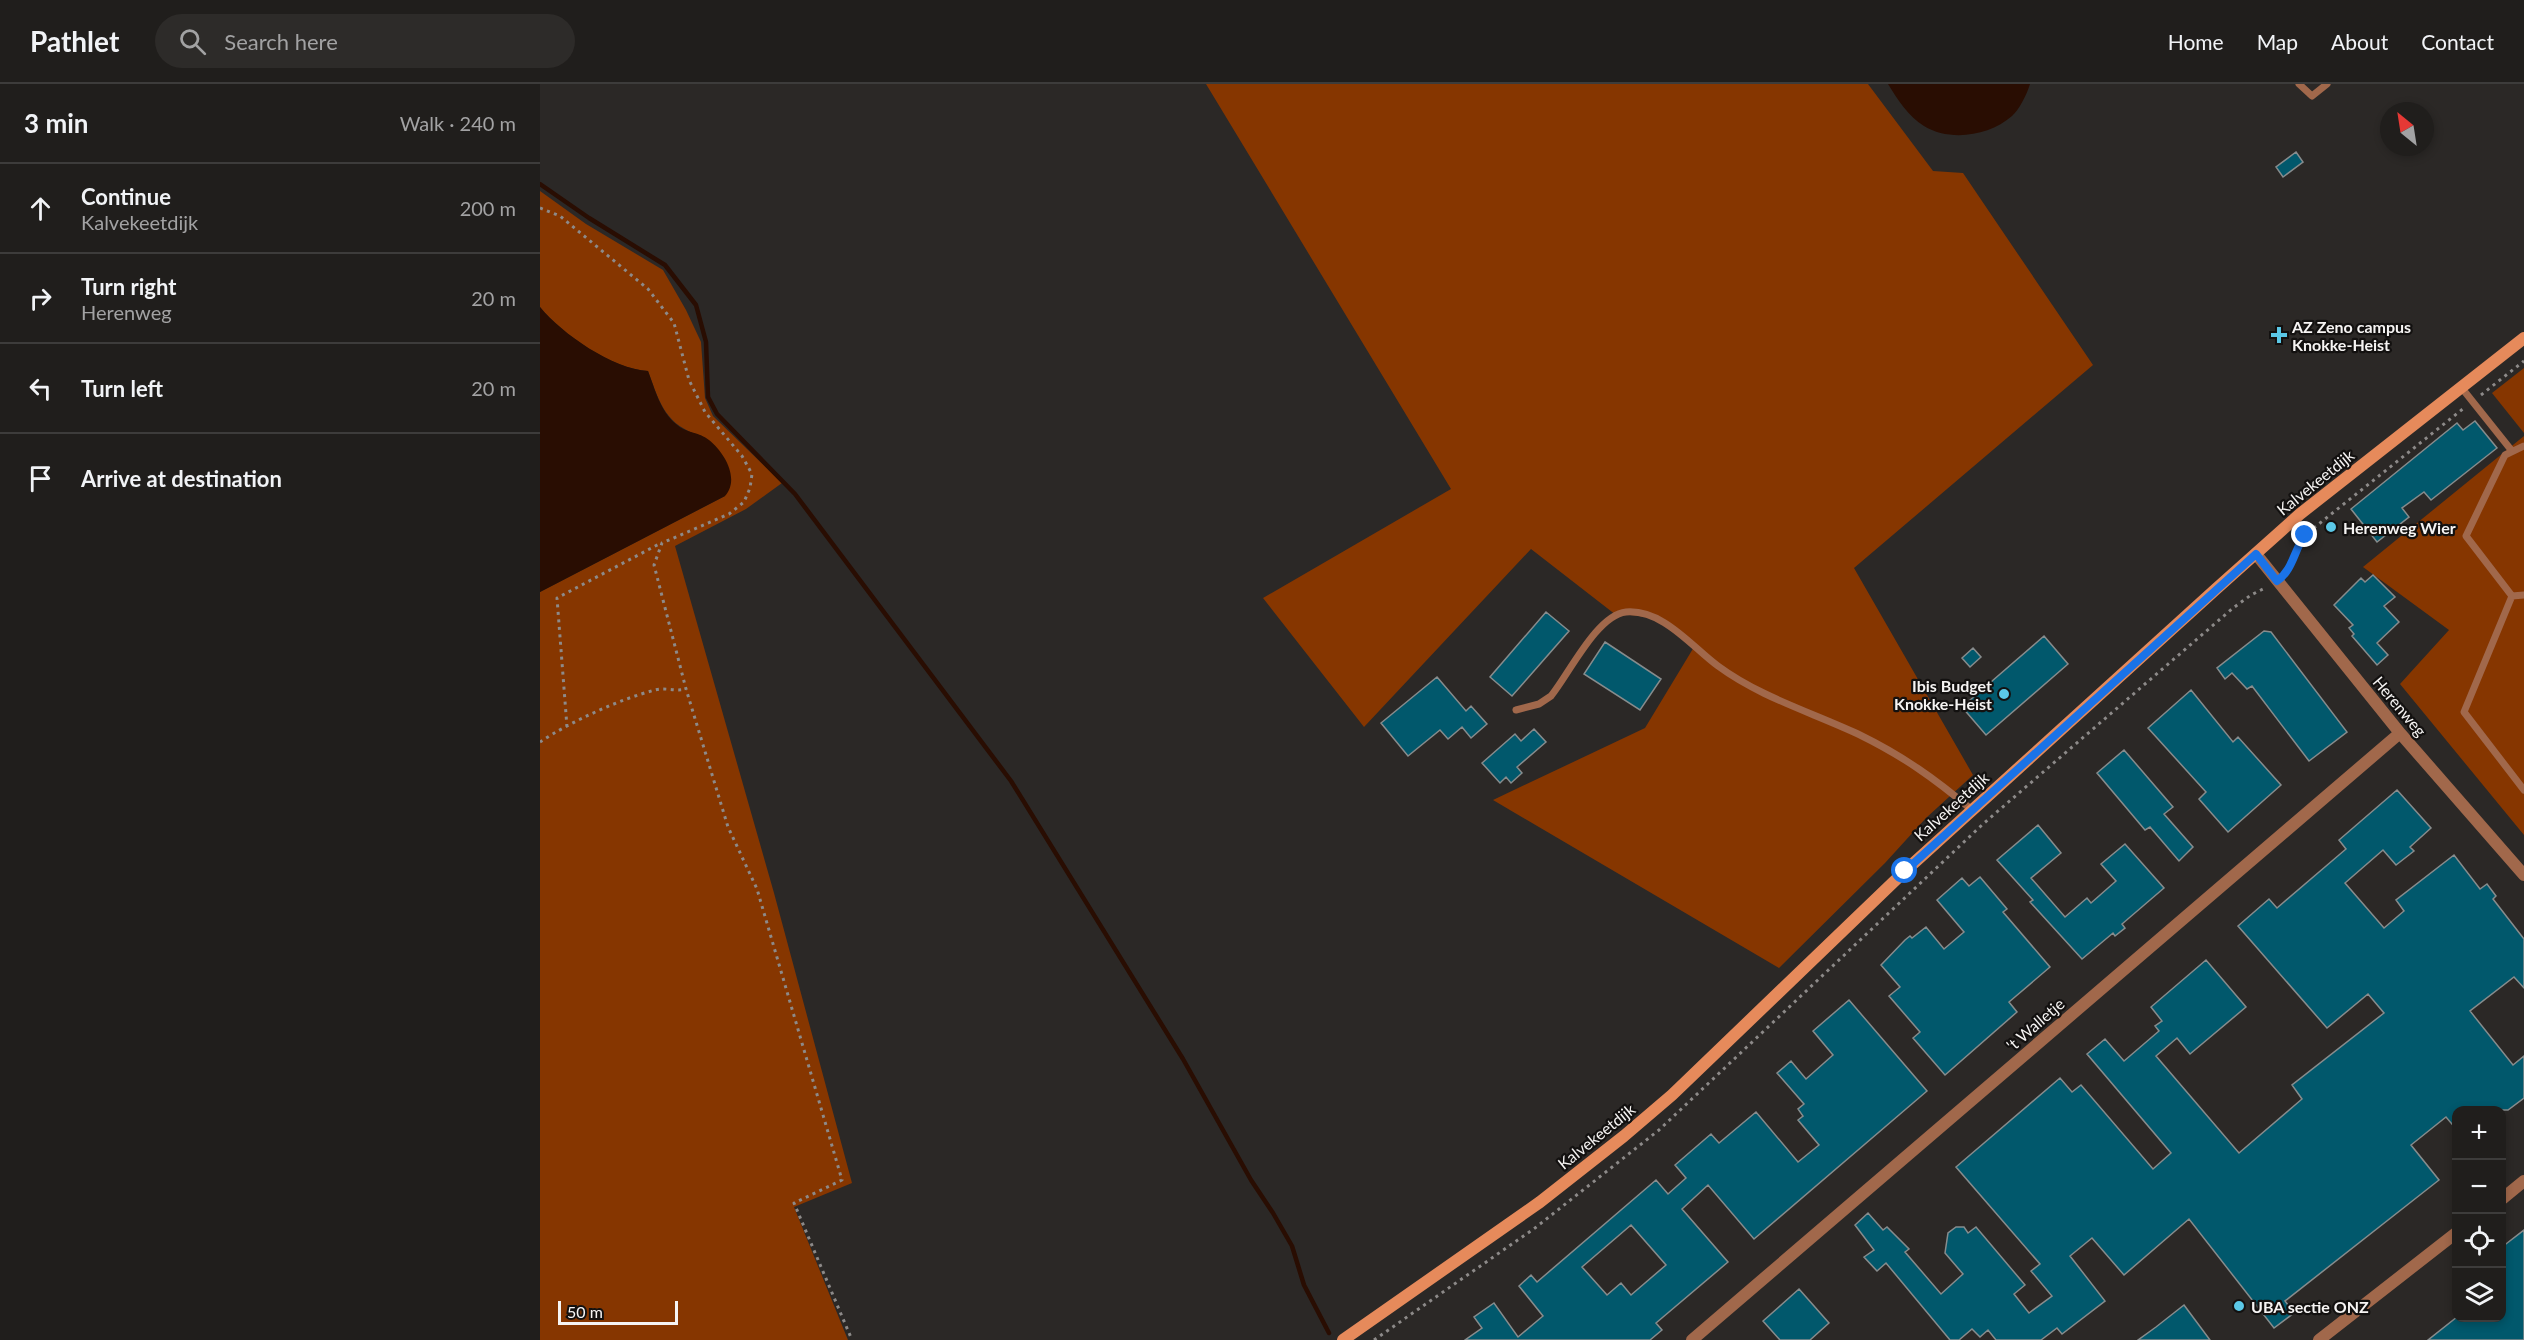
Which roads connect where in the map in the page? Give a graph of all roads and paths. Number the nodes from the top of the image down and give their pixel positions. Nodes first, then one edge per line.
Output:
1 (2299, 84) edge
2 (2327, 84) edge
3 (540, 208) edge
4 (2524, 338) edge
5 (2524, 361) edge
6 (2461, 387) junction
7 (2472, 402) junction
8 (2524, 447) edge
9 (2512, 451) junction
10 (662, 543) junction
11 (2256, 554) junction
12 (2277, 581) junction
13 (2524, 595) edge
14 (2512, 597) junction
15 (686, 689) junction
16 (1516, 710) dead end
17 (567, 727) junction
18 (2400, 733) junction
19 (540, 742) edge
20 (2524, 790) edge
21 (1972, 810) junction
22 (2524, 875) edge
23 (2524, 1181) edge
24 (2506, 1195) edge
25 (2452, 1237) edge
26 (852, 1340) edge
27 (1343, 1340) edge
28 (1374, 1340) edge
29 (1692, 1340) edge
30 (2319, 1340) edge

1 - 2 lane
3 - 10 path
4 - 6 street, Kalvekeetdijk
5 - 7 path
6 - 7 lane
6 - 11 street, Kalvekeetdijk
7 - 9 lane
7 - 12 path
8 - 9 lane
9 - 14 lane
10 - 15 path
10 - 17 path
11 - 12 street, Herenweg
11 - 21 street, Kalvekeetdijk
12 - 18 street, Herenweg
12 - 28 path
13 - 14 lane
14 - 20 lane
15 - 17 path
15 - 26 path
16 - 21 lane
17 - 19 path
18 - 22 street, Herenweg
18 - 29 street, 't Walletje
21 - 27 street, Kalvekeetdijk
23 - 24 street
25 - 30 street

